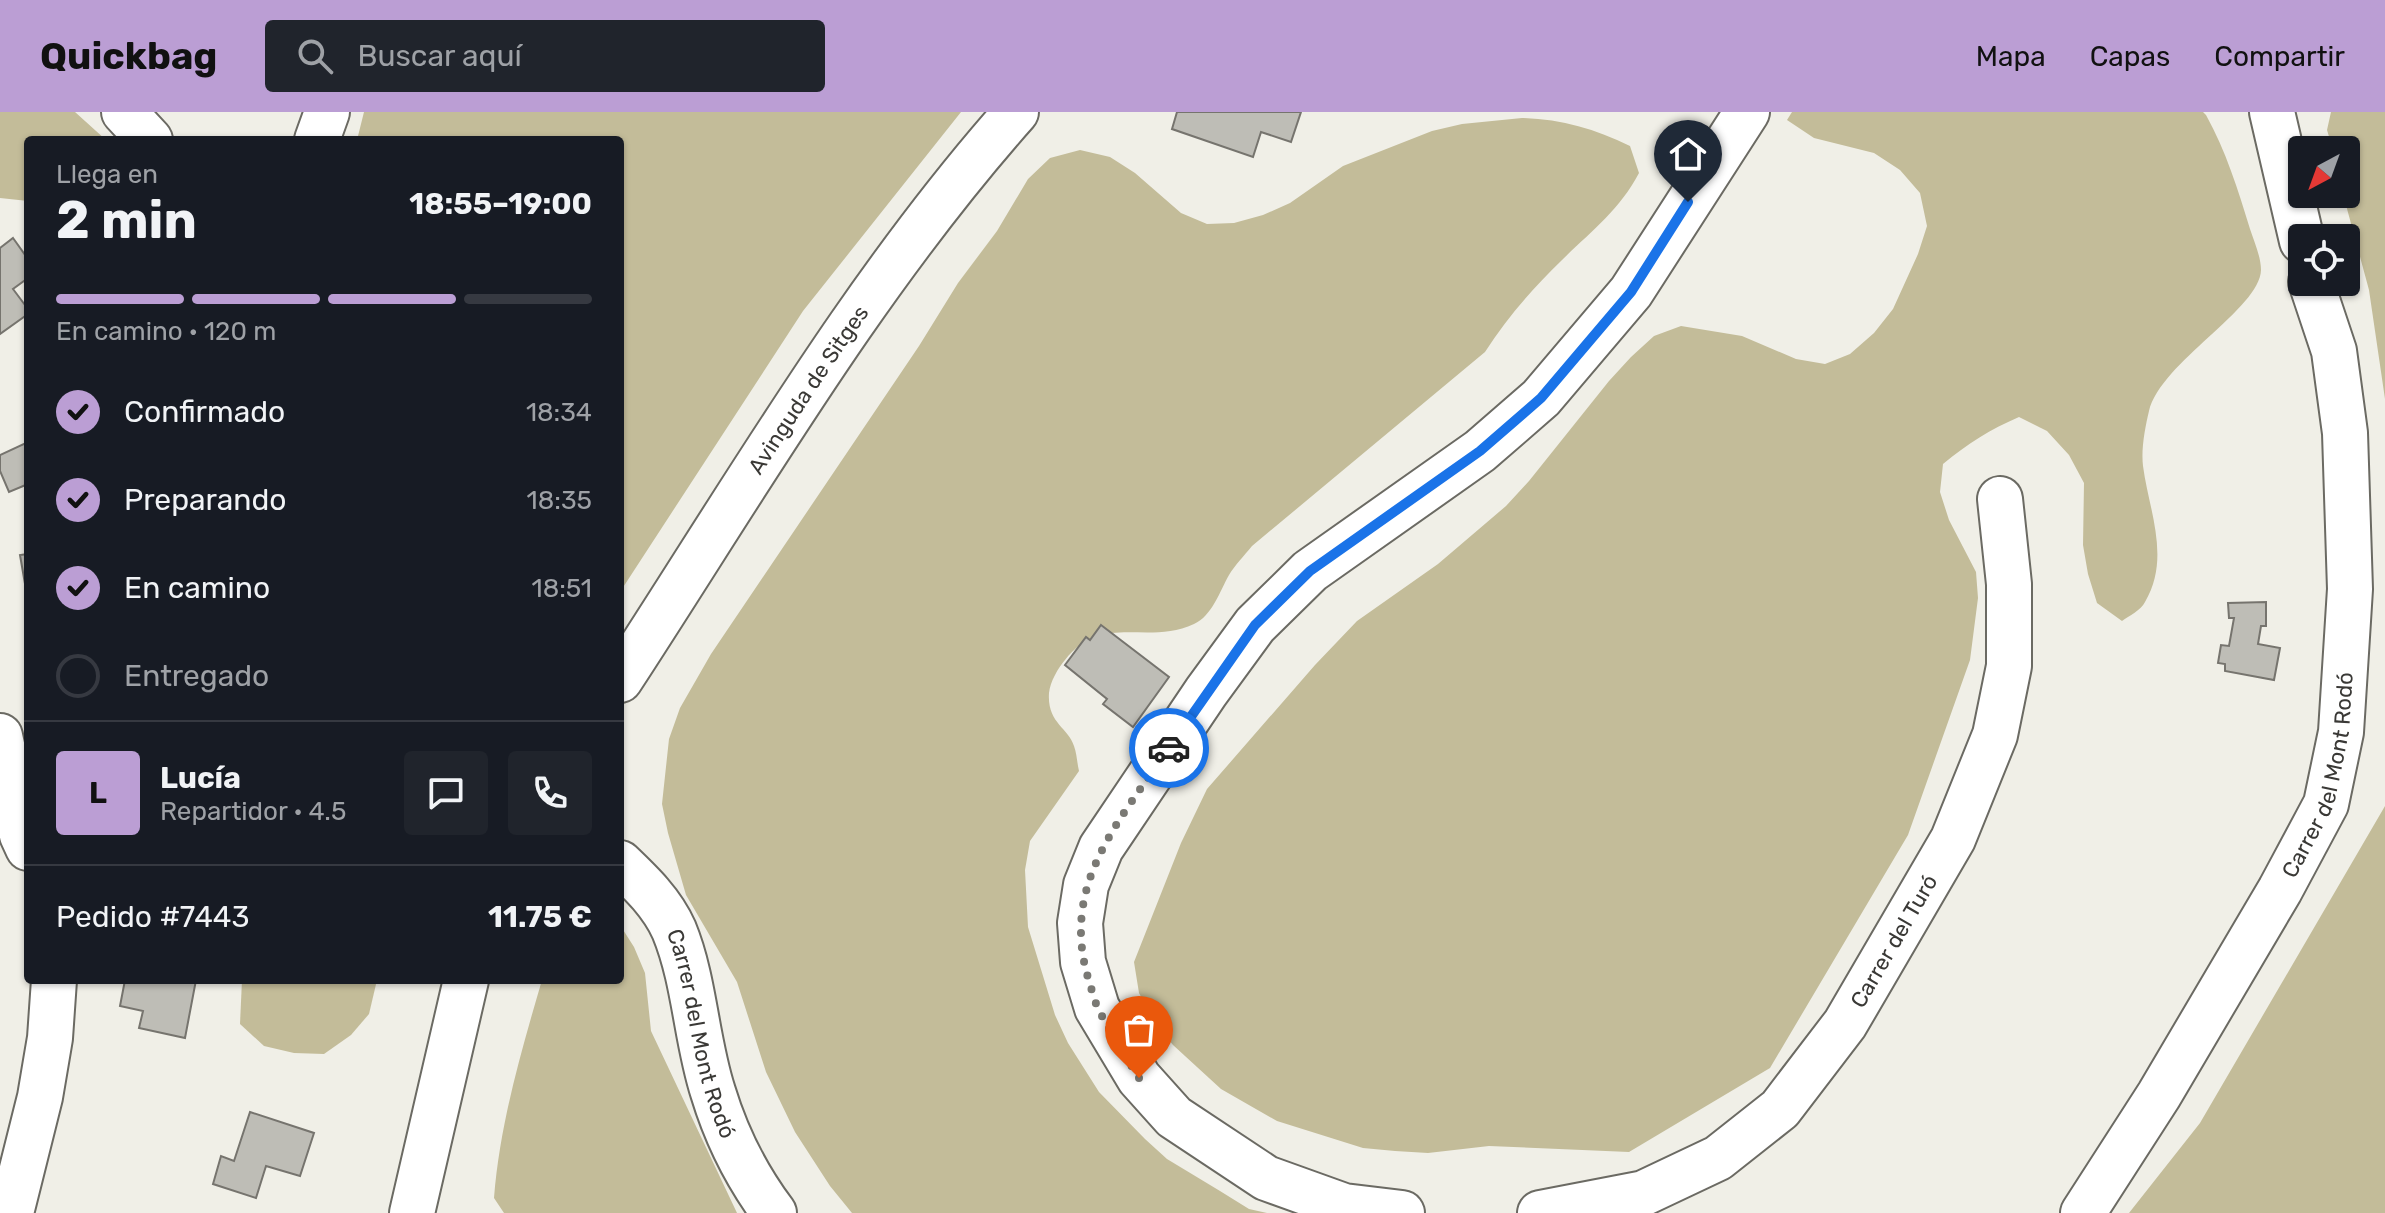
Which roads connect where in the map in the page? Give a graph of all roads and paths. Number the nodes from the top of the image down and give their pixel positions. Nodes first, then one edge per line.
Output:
1 (327, 112) edge
2 (1016, 112) edge
3 (1747, 112) edge
4 (2272, 112) edge
5 (318, 136) edge
6 (2298, 224) edge
7 (2316, 296) edge
8 (2000, 499) dead end
9 (624, 674) edge
10 (0, 736) edge
11 (17, 837) edge
12 (624, 867) edge
13 (54, 984) edge
14 (465, 984) edge
15 (11, 1213) edge
16 (412, 1213) edge
17 (774, 1213) edge
18 (1402, 1213) edge
19 (1540, 1213) edge
20 (2083, 1213) edge

1 - 5 street
2 - 9 street, Avinguda de Sitges
3 - 18 street
4 - 6 street
7 - 20 street, Carrer del Mont Rodó
8 - 19 street, Carrer del Turó
10 - 11 street
12 - 17 street, Carrer del Mont Rodó
13 - 15 street
14 - 16 street

